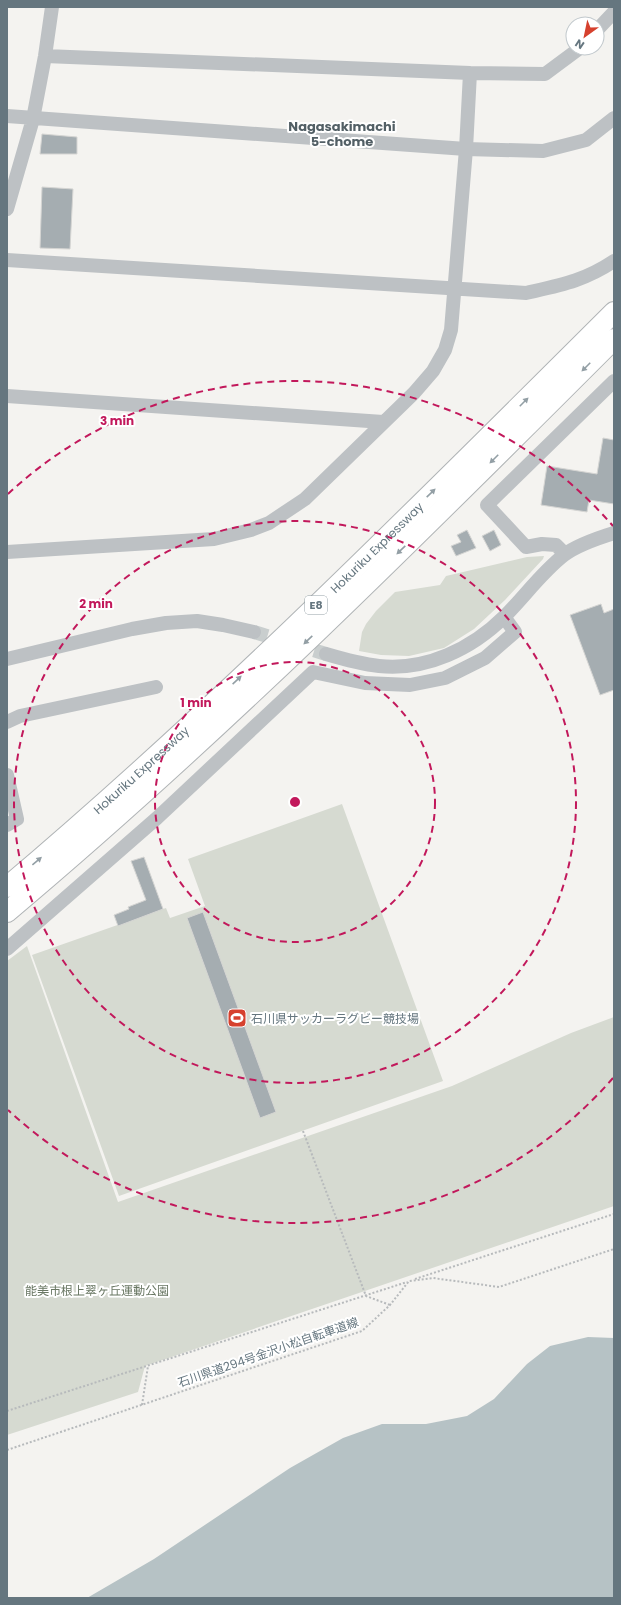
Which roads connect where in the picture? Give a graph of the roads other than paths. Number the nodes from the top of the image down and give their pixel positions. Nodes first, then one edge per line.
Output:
1 (52, 7) edge
2 (614, 12) edge
3 (605, 22) edge
4 (45, 56) junction
5 (569, 56) edge
6 (470, 73) junction
7 (7, 116) edge
8 (614, 118) edge
9 (33, 119) junction
10 (466, 150) junction
11 (7, 209) edge
12 (7, 260) edge
13 (614, 261) edge
14 (456, 288) junction
15 (614, 312) edge
16 (614, 340) edge
17 (614, 381) edge
18 (7, 396) edge
19 (383, 422) junction
20 (614, 533) edge
21 (7, 552) edge
22 (565, 554) junction
23 (504, 617) junction
24 (254, 632) tunnel mouth
25 (326, 654) tunnel mouth
26 (7, 659) edge
27 (156, 687) dead end
28 (7, 722) edge
29 (7, 775) edge
30 (7, 825) edge
31 (7, 887) edge
32 (7, 912) edge
33 (7, 949) edge

1 - 4 street
2 - 3 street
4 - 6 street
4 - 9 street
5 - 6 street
6 - 10 street
7 - 9 street
8 - 10 street
9 - 10 street
9 - 11 street
10 - 14 street
12 - 14 street
13 - 14 street
14 - 19 street
31 -> 15 highway, Hokuriku Expressway / E8
16 -> 32 highway, Hokuriku Expressway / E8
17 - 22 street
18 - 19 street
19 - 21 street
20 - 22 street
22 - 23 street
23 - 25 street
23 - 33 street
24 - 26 street
27 - 28 street
29 - 30 street

